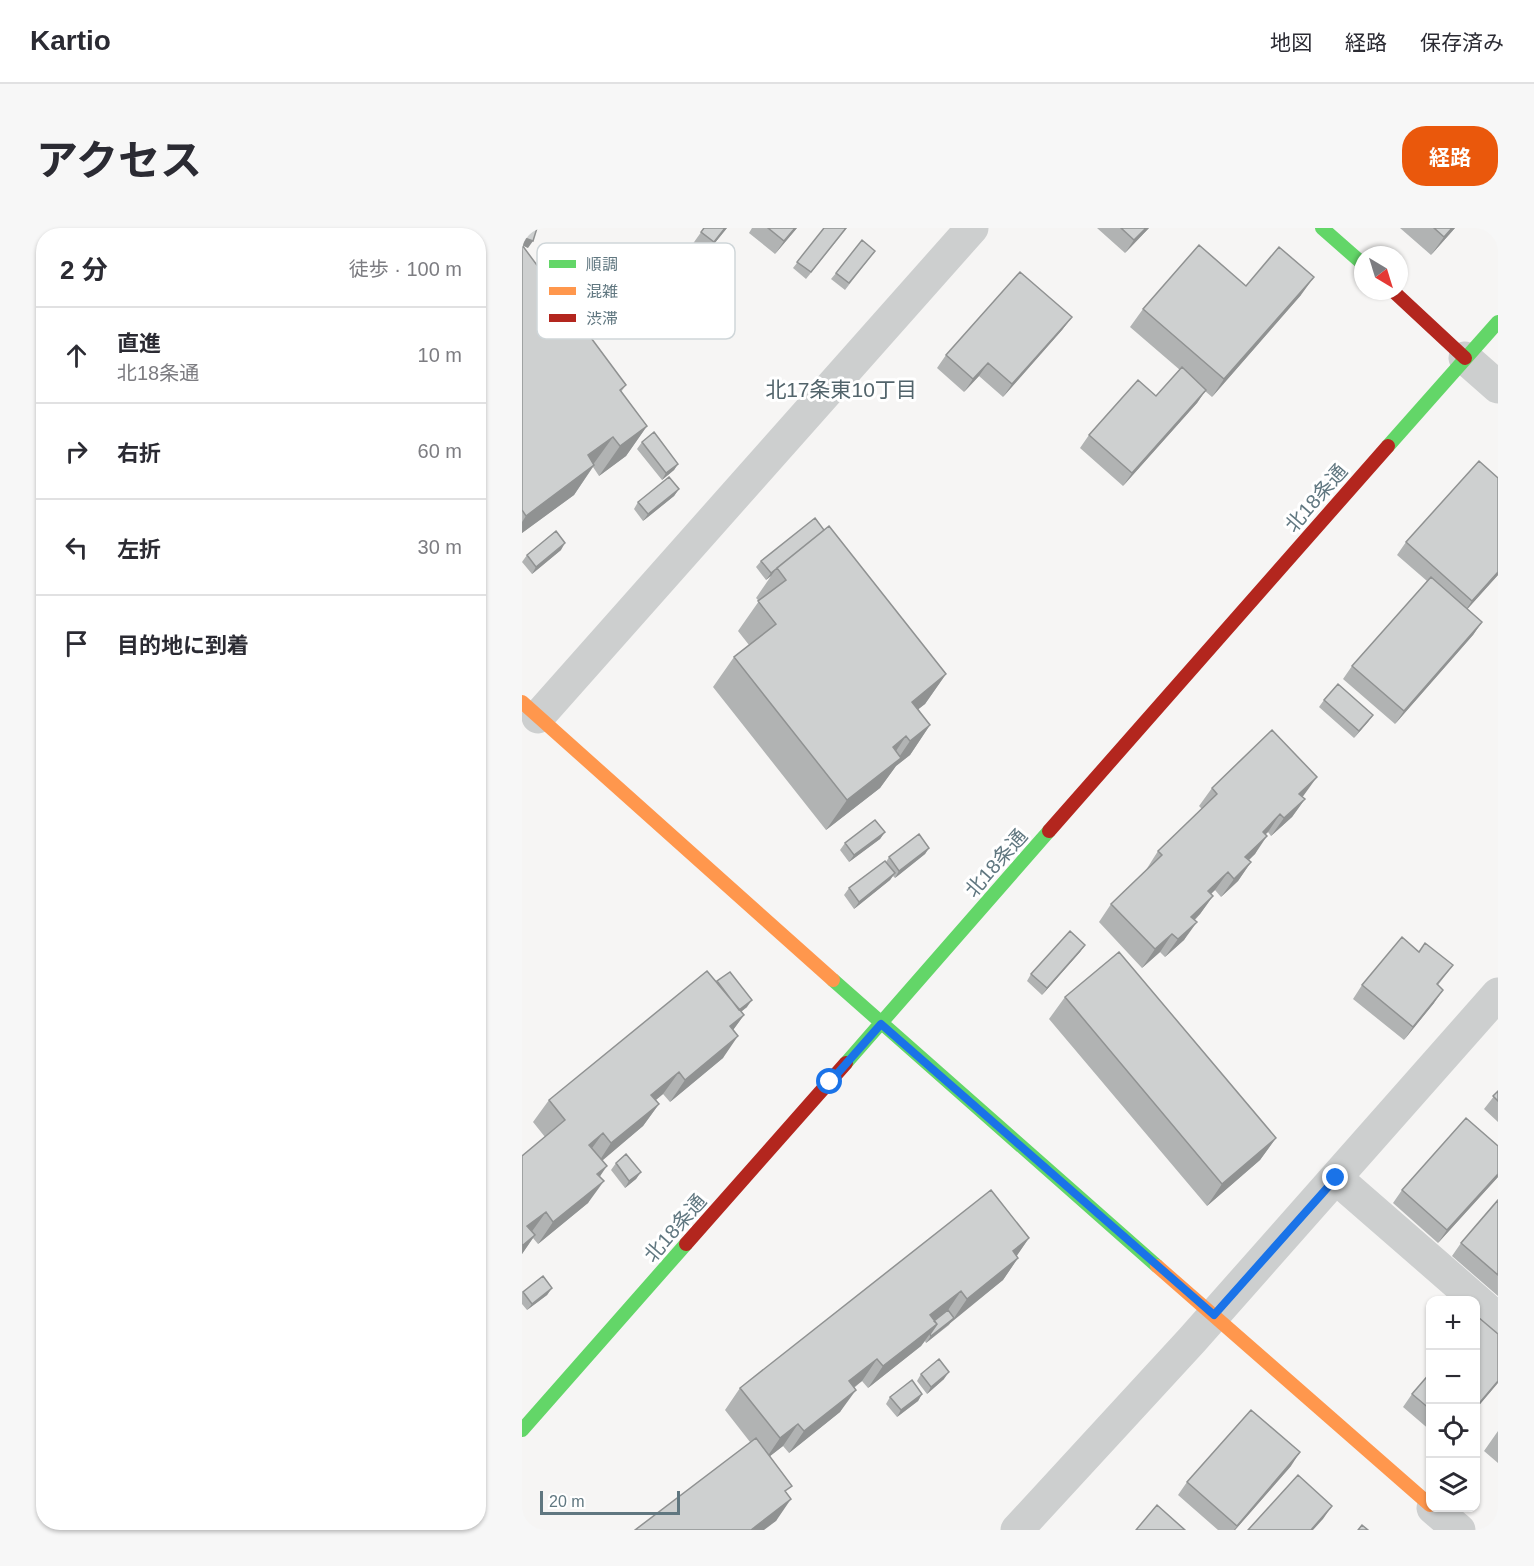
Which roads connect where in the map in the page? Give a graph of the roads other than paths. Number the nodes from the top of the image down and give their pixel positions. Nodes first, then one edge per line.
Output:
1 (972, 228) edge
2 (1322, 228) edge
3 (1354, 256) edge
4 (1403, 300) edge
5 (1498, 322) edge
6 (1465, 358) junction
7 (1498, 387) edge
8 (530, 710) edge
9 (1498, 994) edge
10 (881, 1024) junction
11 (1336, 1178) junction
12 (1214, 1315) junction
13 (1498, 1319) edge
14 (522, 1430) edge
15 (1426, 1501) edge
16 (1439, 1512) edge
17 (1017, 1530) edge
18 (1459, 1530) edge

1 - 8 street
2 - 3 street
4 - 6 street
5 - 6 street, 北18条通
6 - 7 street
6 - 10 street, 北18条通
8 - 10 street
9 - 11 street
10 - 12 street
10 - 14 street, 北18条通
11 - 12 street
11 - 13 street
12 - 15 street
12 - 17 street
16 - 18 street

